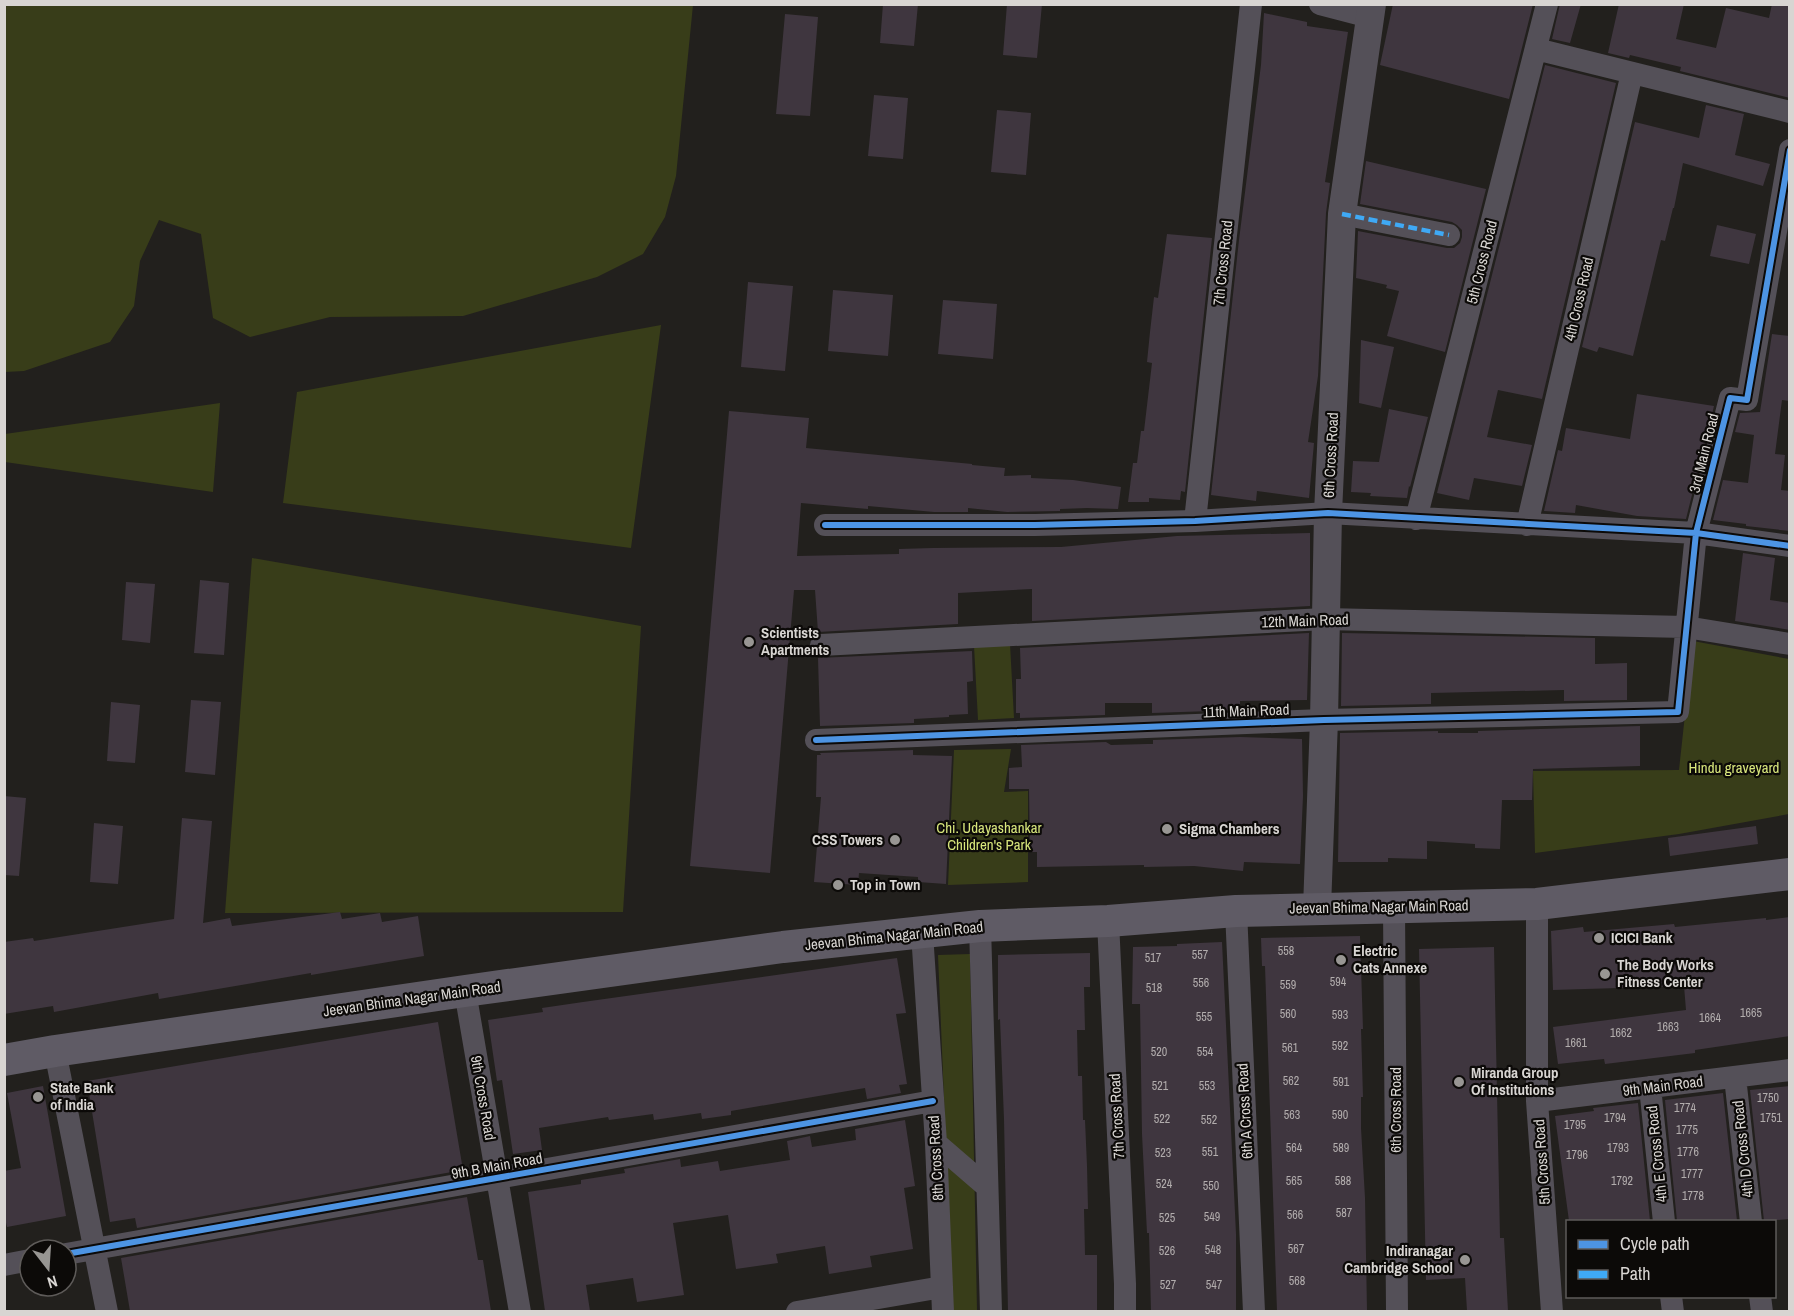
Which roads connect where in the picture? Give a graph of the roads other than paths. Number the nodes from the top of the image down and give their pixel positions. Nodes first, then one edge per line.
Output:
1 (1251, 4) edge
2 (1320, 4) edge
3 (1547, 4) edge
4 (1371, 11) edge
5 (1536, 49) junction
6 (1632, 73) junction
7 (1790, 112) edge
8 (1790, 150) edge
9 (1342, 214) junction
10 (1449, 235) dead end
11 (1328, 513) junction
12 (1416, 519) junction
13 (1195, 521) junction
14 (825, 525) dead end
15 (1527, 525) junction
16 (1696, 533) junction
17 (1790, 546) edge
18 (1325, 619) junction
19 (1686, 627) junction
20 (1790, 644) edge
21 (821, 645) dead end
22 (1678, 712) joint
23 (1324, 720) junction
24 (816, 740) dead end
25 (1790, 874) edge
26 (1537, 904) junction
27 (1317, 908) junction
28 (1394, 908) junction
29 (1236, 911) junction
30 (1108, 921) junction
31 (980, 927) junction
32 (922, 933) junction
33 (465, 991) junction
34 (55, 1051) junction
35 (4, 1060) edge
36 (1790, 1070) edge
37 (1735, 1077) junction
38 (1650, 1087) junction
39 (933, 1101) junction
40 (1538, 1101) junction
41 (936, 1143) junction
42 (497, 1178) junction
43 (987, 1187) junction
44 (1664, 1220) edge
45 (1752, 1220) edge
46 (94, 1249) junction
47 (78, 1252) edge
48 (942, 1287) junction
49 (107, 1311) edge
50 (520, 1311) edge
51 (797, 1311) edge
52 (943, 1311) edge
53 (991, 1311) edge
54 (1125, 1311) edge
55 (1254, 1311) edge
56 (1397, 1311) edge
57 (1552, 1311) edge

1 - 13 street, 7th Cross Road
2 - 4 street
3 - 5 street, 5th Cross Road
4 - 9 street, 6th Cross Road
5 - 6 street
5 - 12 street, 5th Cross Road
6 - 7 street
6 - 15 street, 4th Cross Road
8 - 16 street, 3rd Main Road
9 - 10 street
9 - 11 street, 6th Cross Road
11 - 12 street
11 - 13 street
11 - 18 street, 6th Cross Road
12 - 15 street
13 - 14 street
15 - 16 street
16 - 17 street
16 - 19 street, 3rd Main Road
18 - 19 street, 12th Main Road
18 - 21 street, 12th Main Road
18 - 23 street, 6th Cross Road
19 - 20 street, 12th Main Road
19 - 22 street, 3rd Main Road
22 - 23 street, 11th Main Road
23 - 24 street, 11th Main Road
23 - 27 street, 6th Cross Road
25 - 26 main road, Jeevan Bhima Nagar Main Road
26 - 28 main road, Jeevan Bhima Nagar Main Road
26 - 40 street, 5th Cross Road
27 - 28 main road, Jeevan Bhima Nagar Main Road
27 - 29 main road, Jeevan Bhima Nagar Main Road
28 - 56 street, 6th Cross Road
29 - 30 main road, Jeevan Bhima Nagar Main Road
29 - 55 street, 6th A Cross Road
30 - 31 main road, Jeevan Bhima Nagar Main Road
30 - 54 street, 7th Cross Road
31 - 32 main road, Jeevan Bhima Nagar Main Road
31 - 43 street
32 - 33 main road, Jeevan Bhima Nagar Main Road
32 - 39 street, 8th Cross Road
33 - 34 main road, Jeevan Bhima Nagar Main Road
33 - 42 street, 9th Cross Road
34 - 35 main road, Jeevan Bhima Nagar Main Road
34 - 46 street
36 - 37 street, 9th Main Road
37 - 38 street, 9th Main Road
37 - 45 street, 4th D Cross Road
38 - 40 street, 9th Main Road
38 - 44 street, 4th E Cross Road
39 - 41 street, 8th Cross Road
39 - 42 street, 9th B Main Road
40 - 57 street, 5th Cross Road
41 - 43 street
41 - 48 street, 8th Cross Road
42 - 46 street, 9th B Main Road
42 - 50 street, 9th Cross Road
43 - 53 street
46 - 47 street, 9th B Main Road
46 - 49 street
48 - 51 street
48 - 52 street, 8th Cross Road

